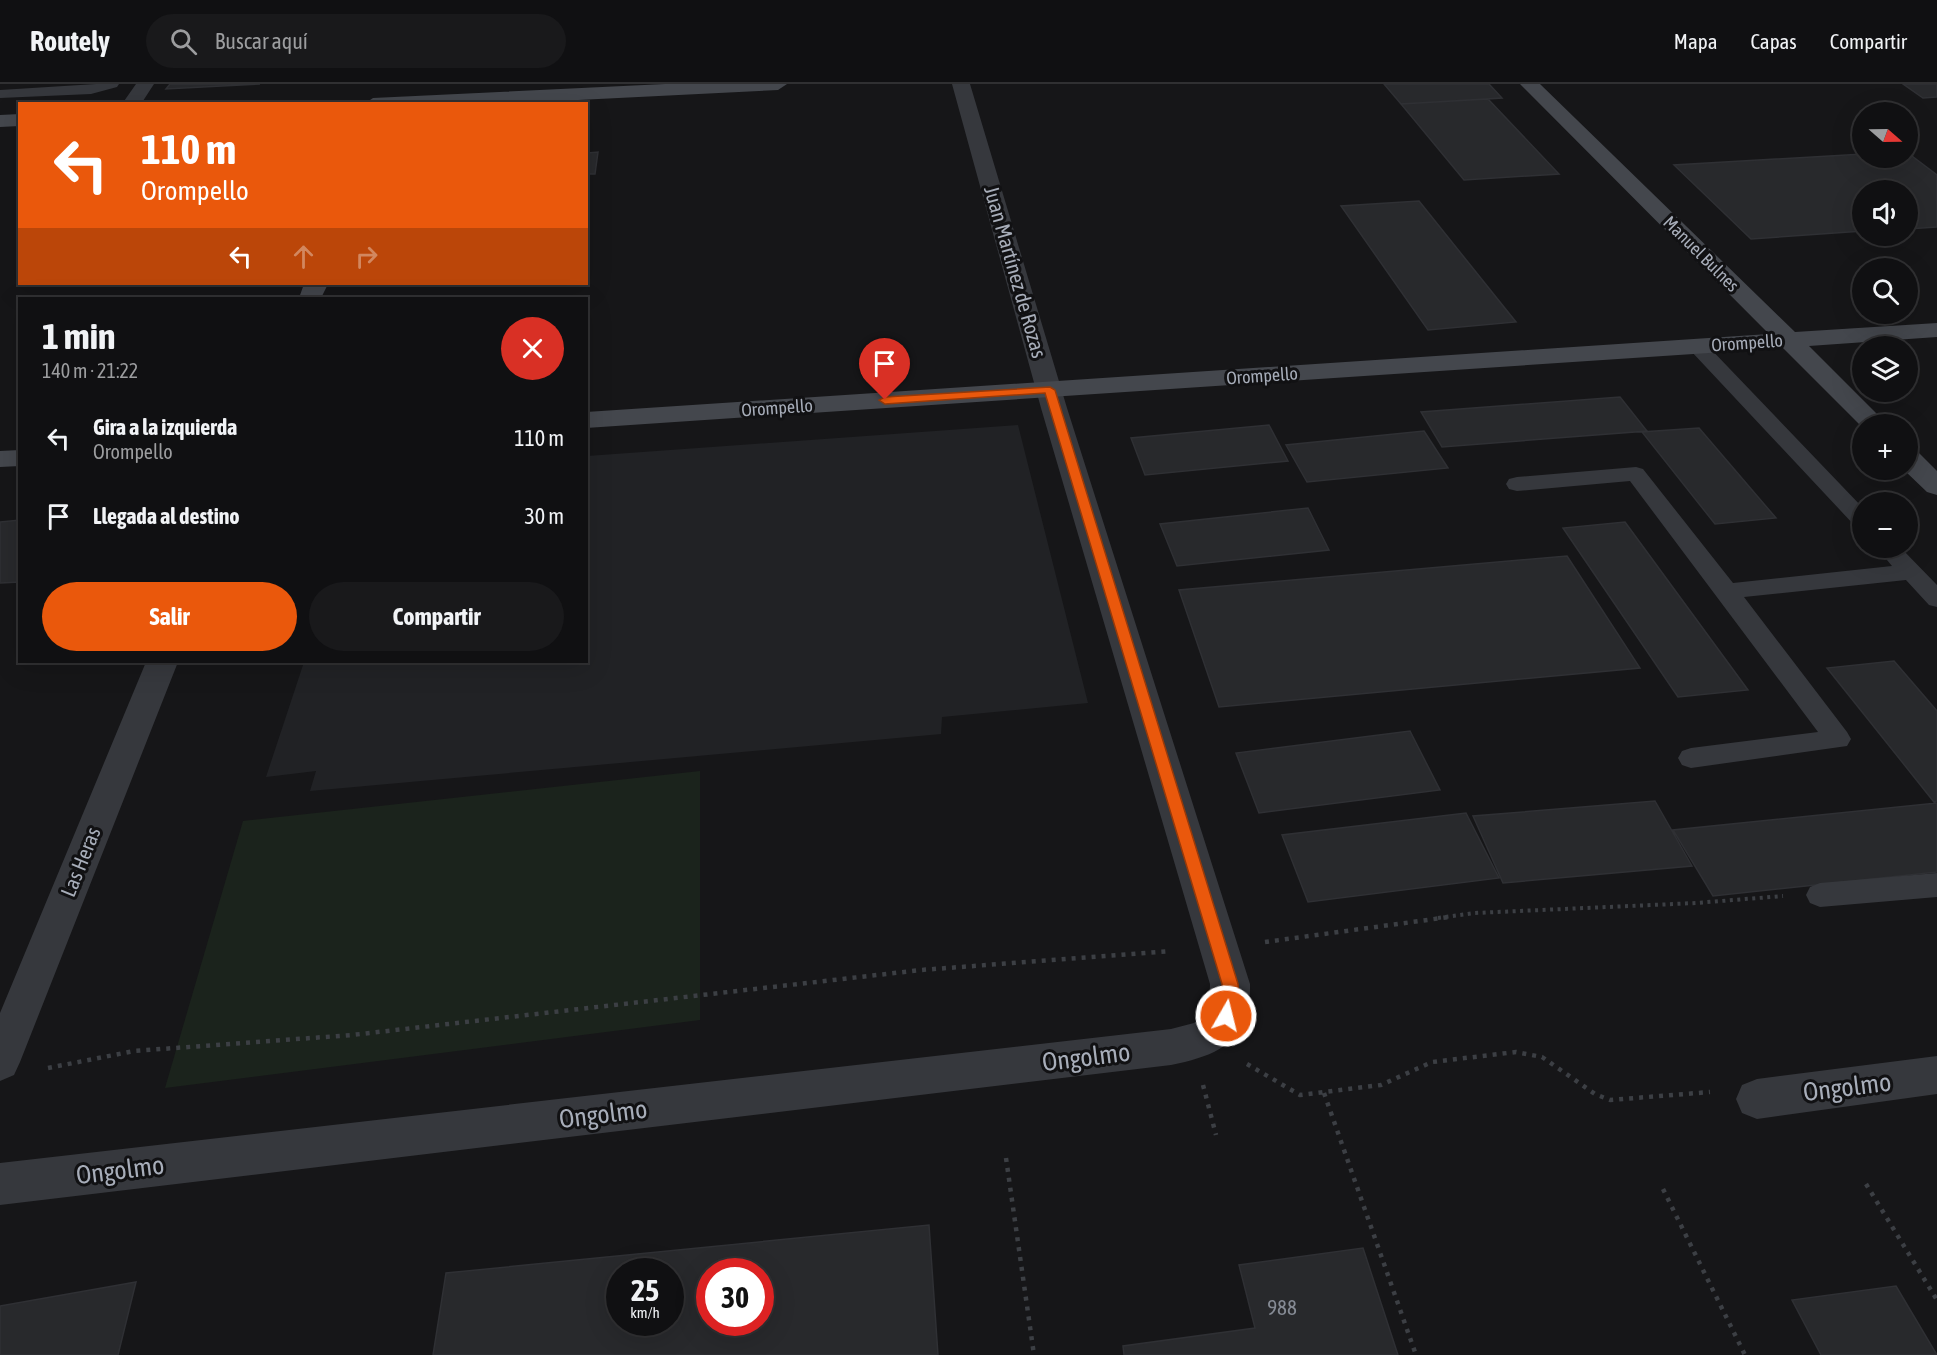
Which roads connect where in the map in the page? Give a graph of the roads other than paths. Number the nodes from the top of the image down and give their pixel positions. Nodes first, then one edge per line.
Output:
1 (112, 84) edge
2 (145, 84) edge
3 (397, 84) edge
4 (778, 84) edge
5 (961, 84) edge
6 (1529, 84) edge
7 (0, 94) edge
8 (132, 102) edge
9 (389, 102) edge
10 (409, 102) edge
11 (18, 120) edge
12 (0, 121) edge
13 (1937, 330) edge
14 (1789, 341) junction
15 (1698, 347) junction
16 (1050, 390) junction
17 (1864, 414) edge
18 (588, 420) edge
19 (18, 458) edge
20 (0, 459) edge
21 (1918, 468) edge
22 (1517, 484) dead end
23 (1937, 486) edge
24 (1852, 509) edge
25 (1898, 558) edge
26 (1911, 572) junction
27 (1727, 591) junction
28 (1937, 599) edge
29 (162, 663) edge
30 (1691, 758) dead end
31 (1937, 885) edge
32 (1820, 895) road end
33 (1205, 1040) joint
34 (0, 1062) edge
35 (1937, 1075) edge
36 (1757, 1099) road end
37 (0, 1184) edge

1 - 7 lane
2 - 8 street
3 - 9 street
4 - 10 street
5 - 16 street, Juan Martínez de Rozas
6 - 14 street, Manuel Bulnes
11 - 12 street
13 - 14 street, Orompello
14 - 15 street, Orompello
14 - 17 street, Manuel Bulnes
15 - 16 street, Orompello
15 - 24 lane
16 - 18 street, Orompello
16 - 33 street, Juan Martínez de Rozas
19 - 20 street
21 - 23 street
22 - 27 lane
25 - 26 lane
26 - 27 lane
26 - 28 lane
27 - 30 lane
29 - 34 street, Las Heras
31 - 32 lane
33 - 37 street, Ongolmo
35 - 36 street, Ongolmo

